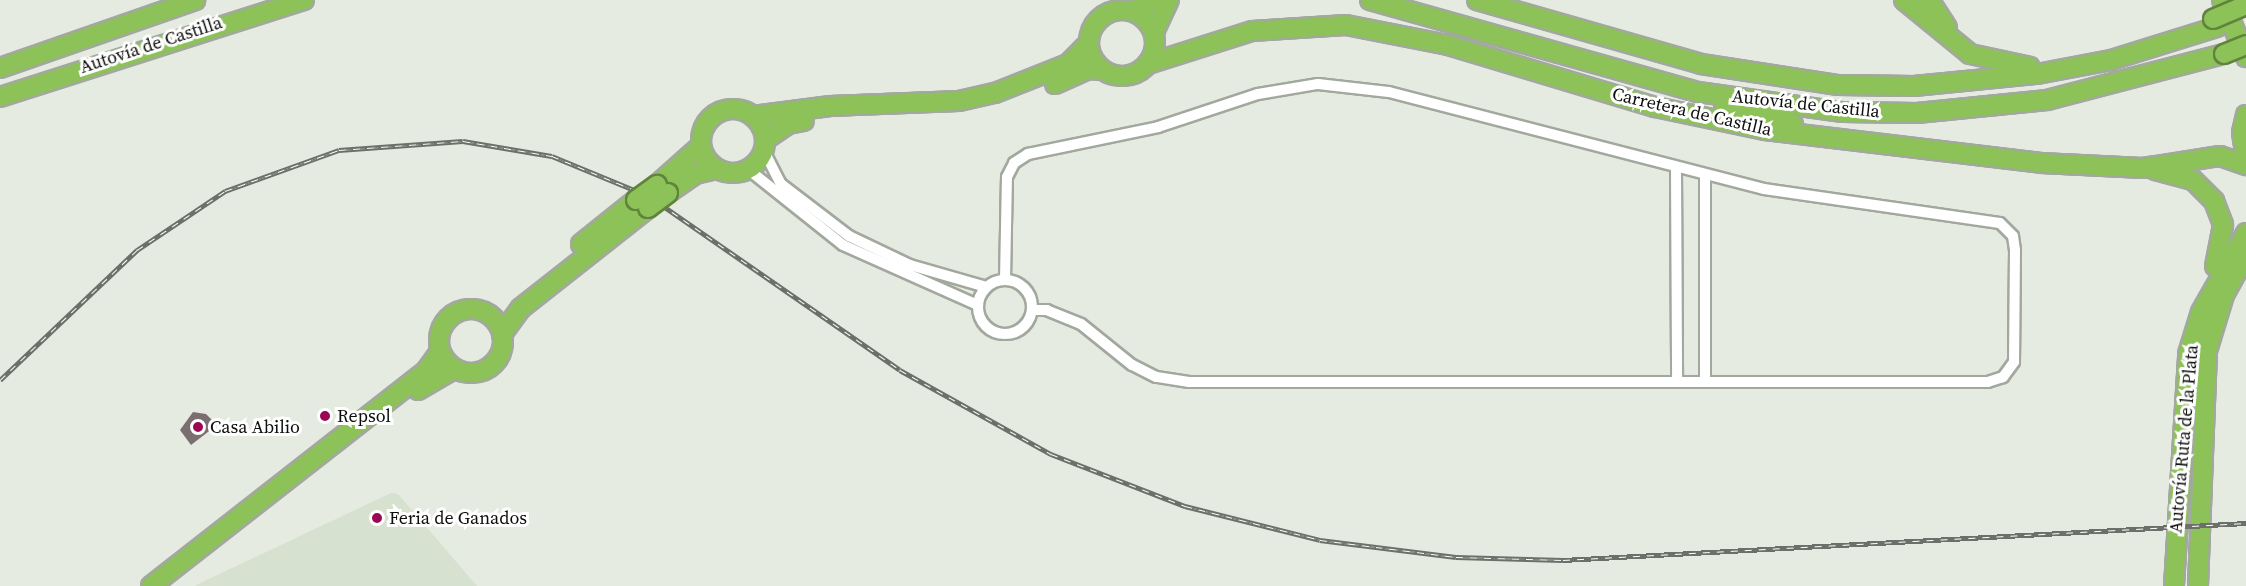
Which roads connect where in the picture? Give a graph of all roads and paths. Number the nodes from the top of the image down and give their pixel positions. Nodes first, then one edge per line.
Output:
1 (195, 0) edge
2 (304, 0) edge
3 (1156, 0) edge
4 (1169, 0) edge
5 (1370, 0) edge
6 (1477, 0) edge
7 (1904, 0) edge
8 (1929, 0) edge
9 (2222, 0) edge
10 (2232, 0) edge
11 (2246, 5) edge
12 (1132, 11) junction
13 (2246, 15) edge
14 (2215, 23) junction
15 (1154, 32) junction
16 (2246, 32) edge
17 (2175, 33) junction
18 (1088, 44) junction
19 (2246, 45) edge
20 (1568, 55) junction
21 (2246, 57) edge
22 (1148, 64) junction
23 (0, 68) edge
24 (1102, 70) junction
25 (0, 97) edge
26 (2246, 115) edge
27 (753, 116) junction
28 (765, 145) junction
29 (701, 146) junction
30 (1898, 147) junction
31 (2246, 159) edge
32 (2246, 165) edge
33 (2143, 168) junction
34 (716, 169) junction
35 (748, 170) junction
36 (1676, 170) junction
37 (1706, 177) junction
38 (672, 182) junction
39 (642, 204) junction
40 (2246, 233) edge
41 (2246, 255) edge
42 (1005, 280) junction
43 (986, 287) junction
44 (978, 305) junction
45 (1032, 310) junction
46 (485, 312) junction
47 (502, 334) junction
48 (440, 352) junction
49 (2188, 354) junction
50 (454, 369) junction
51 (1677, 382) junction
52 (1706, 382) junction
53 (151, 586) edge
54 (170, 586) edge
55 (2174, 586) edge
56 (2199, 586) edge

1 - 23 highway, Autovía de Castilla
2 - 25 highway, Autovía de Castilla
3 - 12 highway
4 - 15 highway
5 - 20 highway, Autovía de Castilla
6 - 14 highway, Autovía de Castilla
7 - 17 highway
8 - 17 highway
9 - 21 highway
10 - 16 highway
11 - 14 highway, bridge
12 - 15 highway
12 - 18 highway
13 - 14 highway, Autovía de Castilla
14 - 17 highway
15 - 22 highway
18 - 24 highway
18 - 27 highway
19 - 20 highway, Autovía de Castilla, bridge
20 - 30 highway
22 - 24 highway
22 - 30 highway, Carretera de Castilla
24 - 28 highway
26 - 31 highway
27 - 28 highway
27 - 29 highway
28 - 35 highway
28 - 43 street
29 - 34 highway
29 - 38 highway
30 - 33 highway, Carretera de Castilla
32 - 33 highway, Carretera de Castilla
33 - 49 highway
34 - 35 highway
34 - 38 highway
35 - 44 street
36 - 37 street
36 - 42 street
36 - 51 street
37 - 52 street
37 - 52 street
38 - 39 highway, bridge
39 - 46 highway
39 - 47 highway
40 - 49 highway, Autovía Ruta de la Plata
41 - 56 highway, Autovía Ruta de la Plata
42 - 43 street
42 - 45 street
43 - 44 street
44 - 45 street
45 - 51 street
46 - 47 highway
46 - 48 highway
47 - 50 highway
48 - 50 highway
48 - 53 highway
49 - 55 highway, Autovía Ruta de la Plata
50 - 54 highway
51 - 52 street

